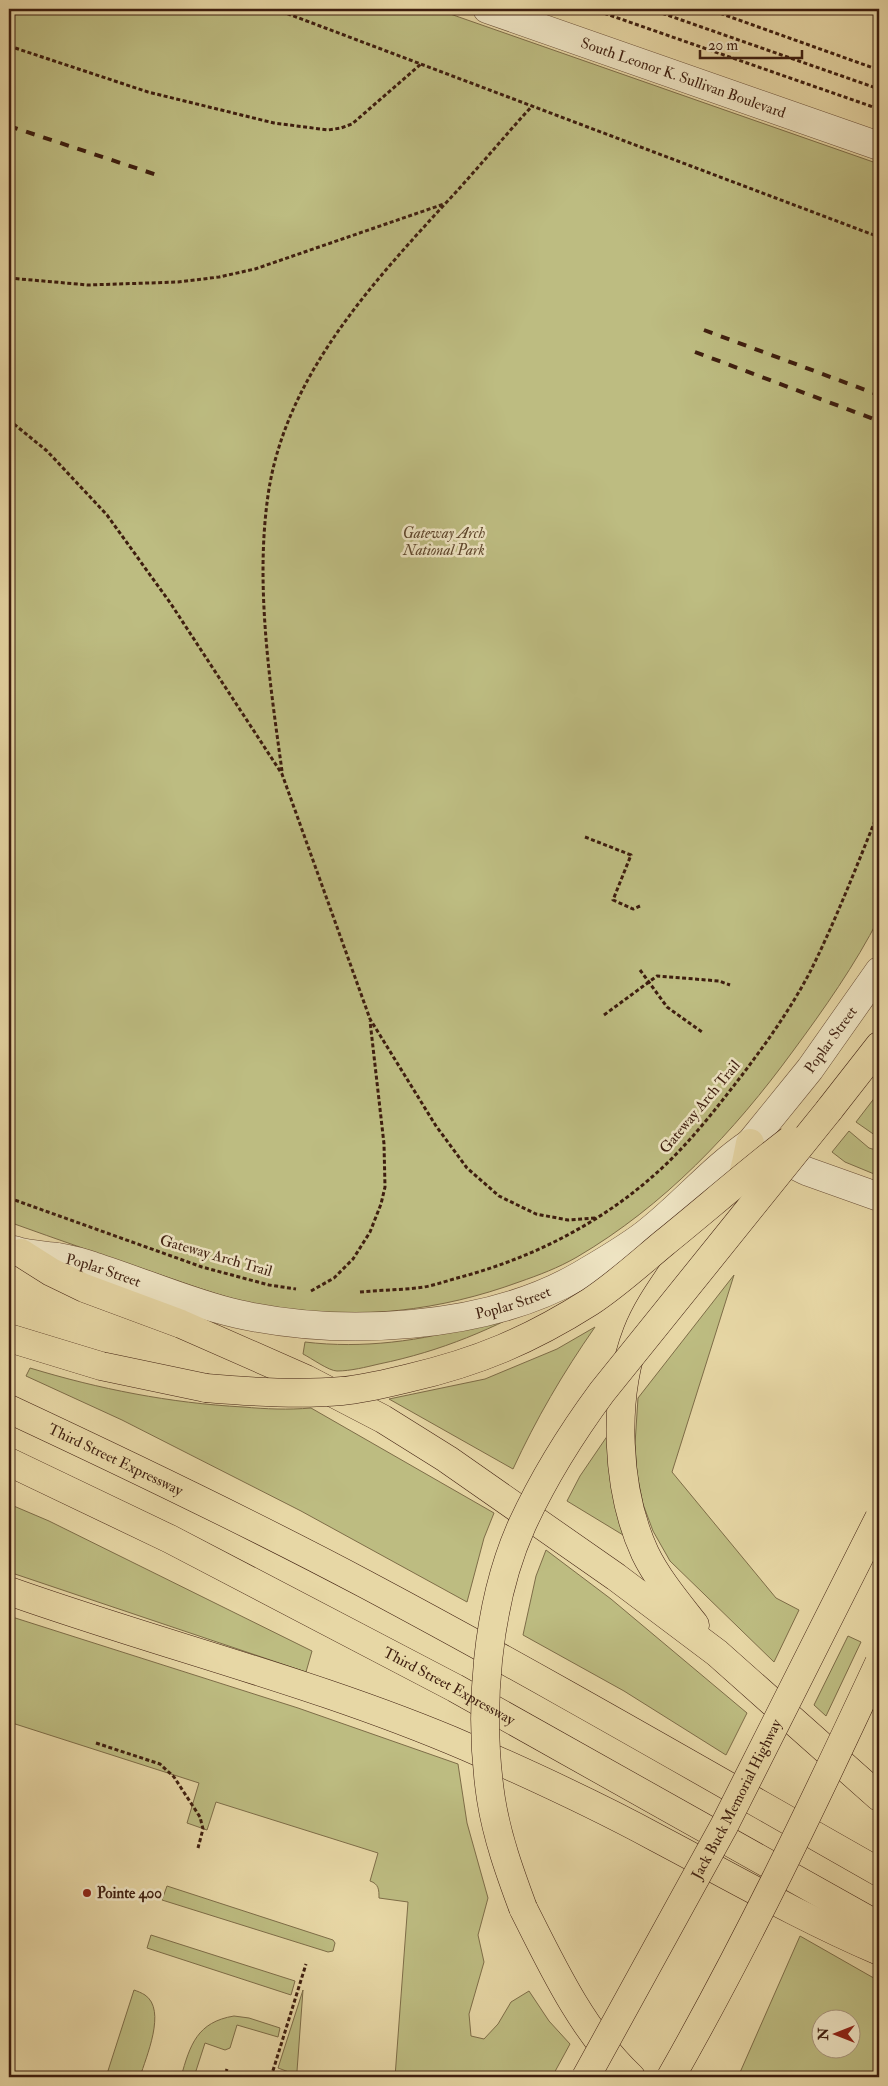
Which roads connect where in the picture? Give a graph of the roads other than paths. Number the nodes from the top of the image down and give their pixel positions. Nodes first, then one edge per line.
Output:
1 (487, 9) edge
2 (879, 146) edge
3 (879, 971) edge
4 (879, 1046) edge
5 (829, 1110) junction
6 (750, 1143) junction
7 (879, 1197) edge
8 (15, 1250) edge
9 (9, 1320) edge
10 (9, 1338) edge
11 (101, 1366) junction
12 (9, 1409) edge
13 (9, 1462) edge
14 (879, 1518) edge
15 (14, 1594) edge
16 (717, 1653) junction
17 (879, 1663) edge
18 (879, 1797) edge
19 (879, 1872) edge
20 (879, 1926) edge
21 (879, 1952) edge
22 (586, 2077) edge
23 (631, 2077) edge
24 (671, 2077) edge

1 - 2 street, South Leonor K. Sullivan Boulevard
3 - 6 street, Poplar Street
4 - 5 highway
5 - 11 highway, bridge
5 - 23 highway, bridge
6 - 7 street
6 - 8 street, Poplar Street
6 - 16 highway
8 - 16 highway
9 - 11 highway
10 - 11 highway
12 - 19 highway, Third Street Expressway
13 - 20 highway, Third Street Expressway
14 - 22 highway, Jack Buck Memorial Highway, bridge
15 - 21 highway
16 - 18 highway
17 - 24 highway, bridge

